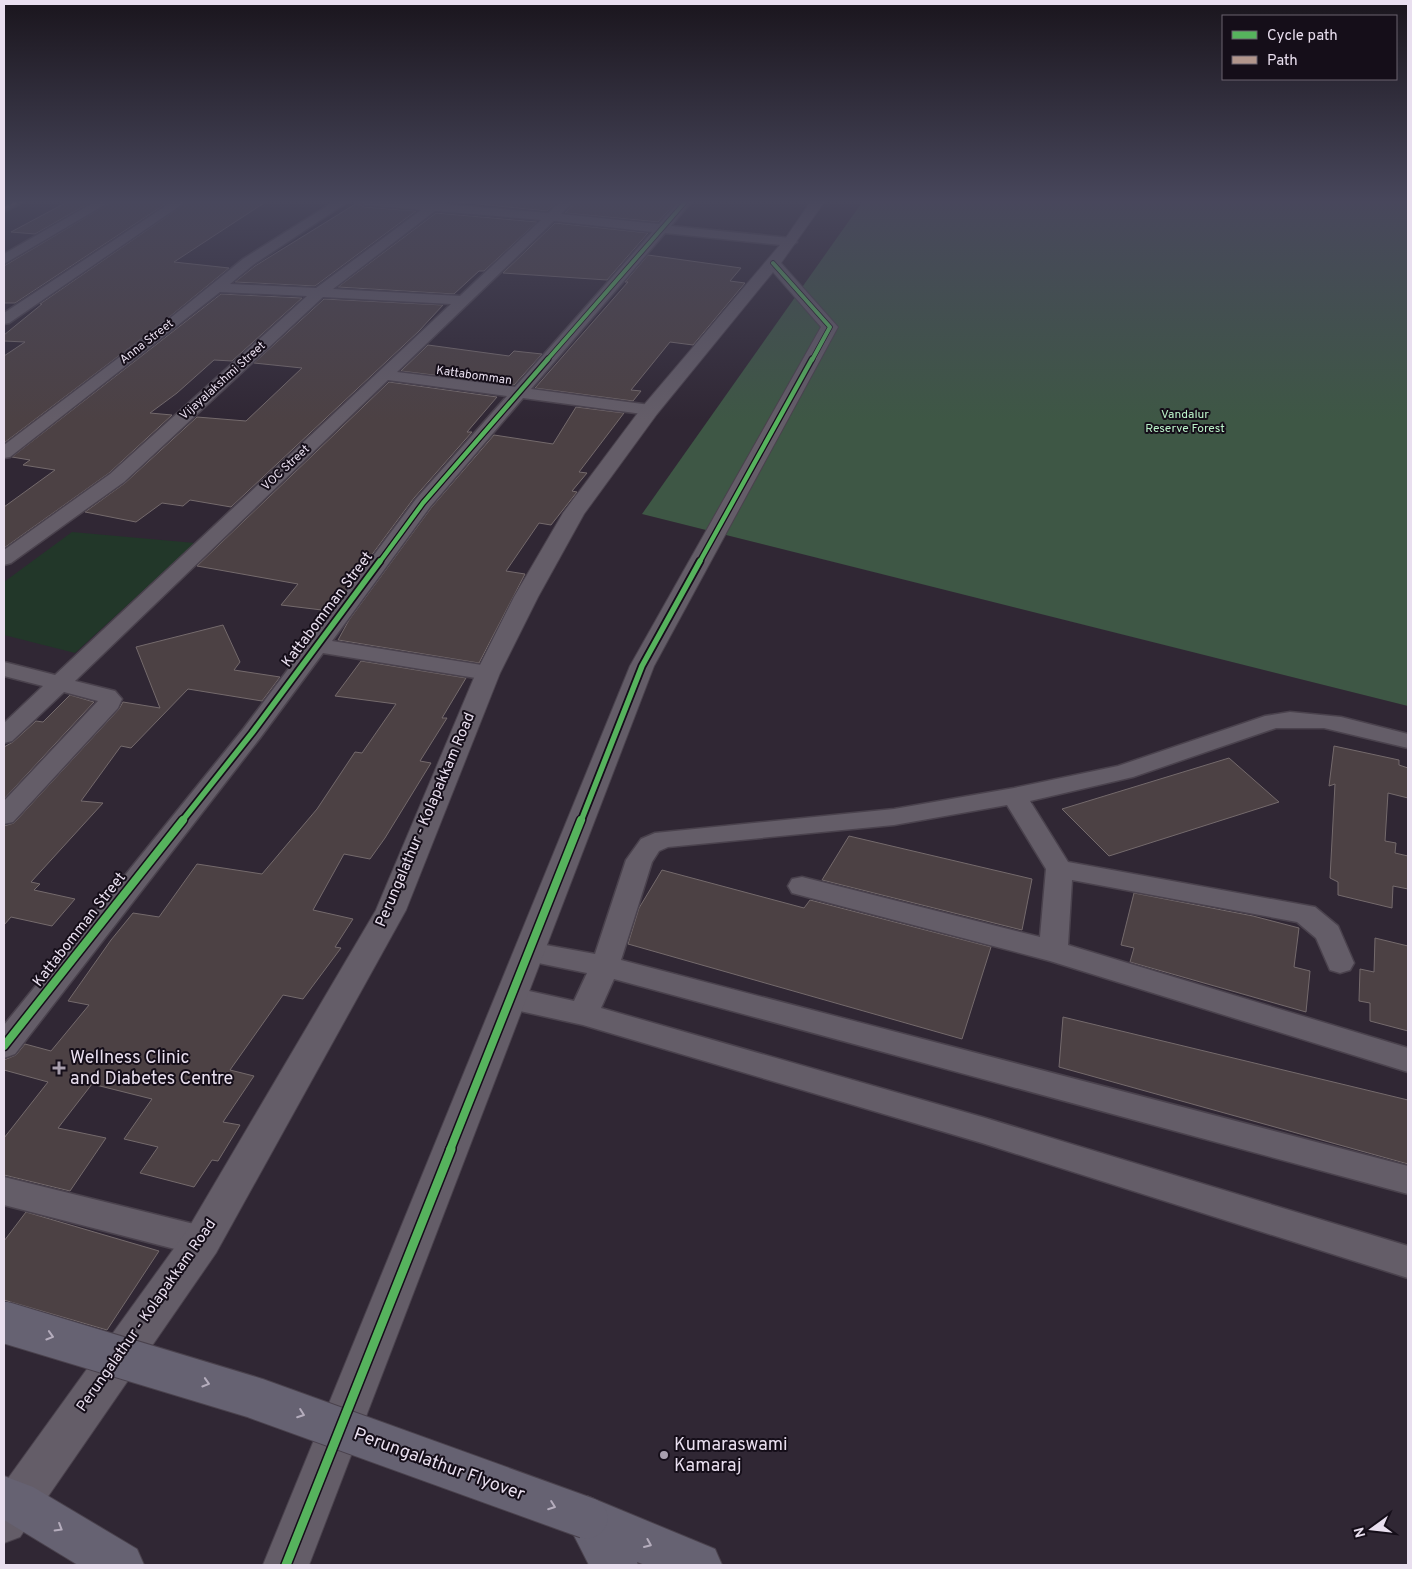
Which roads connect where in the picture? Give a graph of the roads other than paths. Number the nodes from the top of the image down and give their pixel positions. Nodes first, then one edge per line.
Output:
1 (72, 274) edge
2 (232, 274) edge
3 (343, 274) edge
4 (489, 274) edge
5 (623, 274) edge
6 (763, 274) edge
7 (796, 274) edge
8 (215, 287) junction
9 (319, 293) junction
10 (462, 300) junction
11 (4, 320) edge
12 (384, 375) junction
13 (519, 393) junction
14 (650, 410) junction
15 (4, 453) edge
16 (4, 559) edge
17 (317, 646) junction
18 (4, 669) edge
19 (488, 673) junction
20 (58, 685) junction
21 (4, 736) edge
22 (1408, 741) edge
23 (1014, 796) junction
24 (4, 816) edge
25 (1059, 870) junction
26 (802, 886) dead end
27 (529, 952) junction
28 (1053, 952) junction
29 (1340, 963) dead end
30 (605, 966) junction
31 (511, 998) junction
32 (584, 1014) junction
33 (4, 1046) edge
34 (1408, 1060) edge
35 (1408, 1180) edge
36 (4, 1191) edge
37 (202, 1241) junction
38 (1408, 1262) edge
39 (4, 1322) edge
40 (8, 1508) edge
41 (587, 1518) junction
42 (121, 1565) edge
43 (286, 1565) edge
44 (616, 1565) edge
45 (699, 1565) edge

1 - 11 street
2 - 8 street, Anna Street
3 - 9 street, Vijayalakshmi Street
4 - 10 street, VOC Street
5 - 13 street, Kattabomman Street
6 - 14 main road, Perungalathur - Kolapakkam Road
7 - 27 main road
8 - 9 street
8 - 15 street, Anna Street
9 - 10 street
9 - 16 street, Vijayalakshmi Street
10 - 12 street, VOC Street
12 - 13 street, Kattabomman
12 - 20 street, VOC Street
13 - 14 street, Kattabomman
13 - 17 street, Kattabomman Street
14 - 19 main road, Perungalathur - Kolapakkam Road
17 - 19 street
17 - 33 street, Kattabomman Street
18 - 20 street
19 - 37 main road, Perungalathur - Kolapakkam Road
20 - 21 street, VOC Street
20 - 24 street
22 - 23 street
23 - 25 street
23 - 30 street
25 - 28 street
25 - 29 street
26 - 28 street
27 - 30 street
27 - 31 main road
28 - 34 street
30 - 32 street
30 - 35 street
31 - 32 street
31 - 43 main road
32 - 38 street
36 - 37 street
37 - 40 main road, Perungalathur - Kolapakkam Road
39 -> 41 highway, Perungalathur Flyover, bridge
40 -> 42 highway
41 - 44 highway
41 -> 45 highway, Perungalathur Flyover

